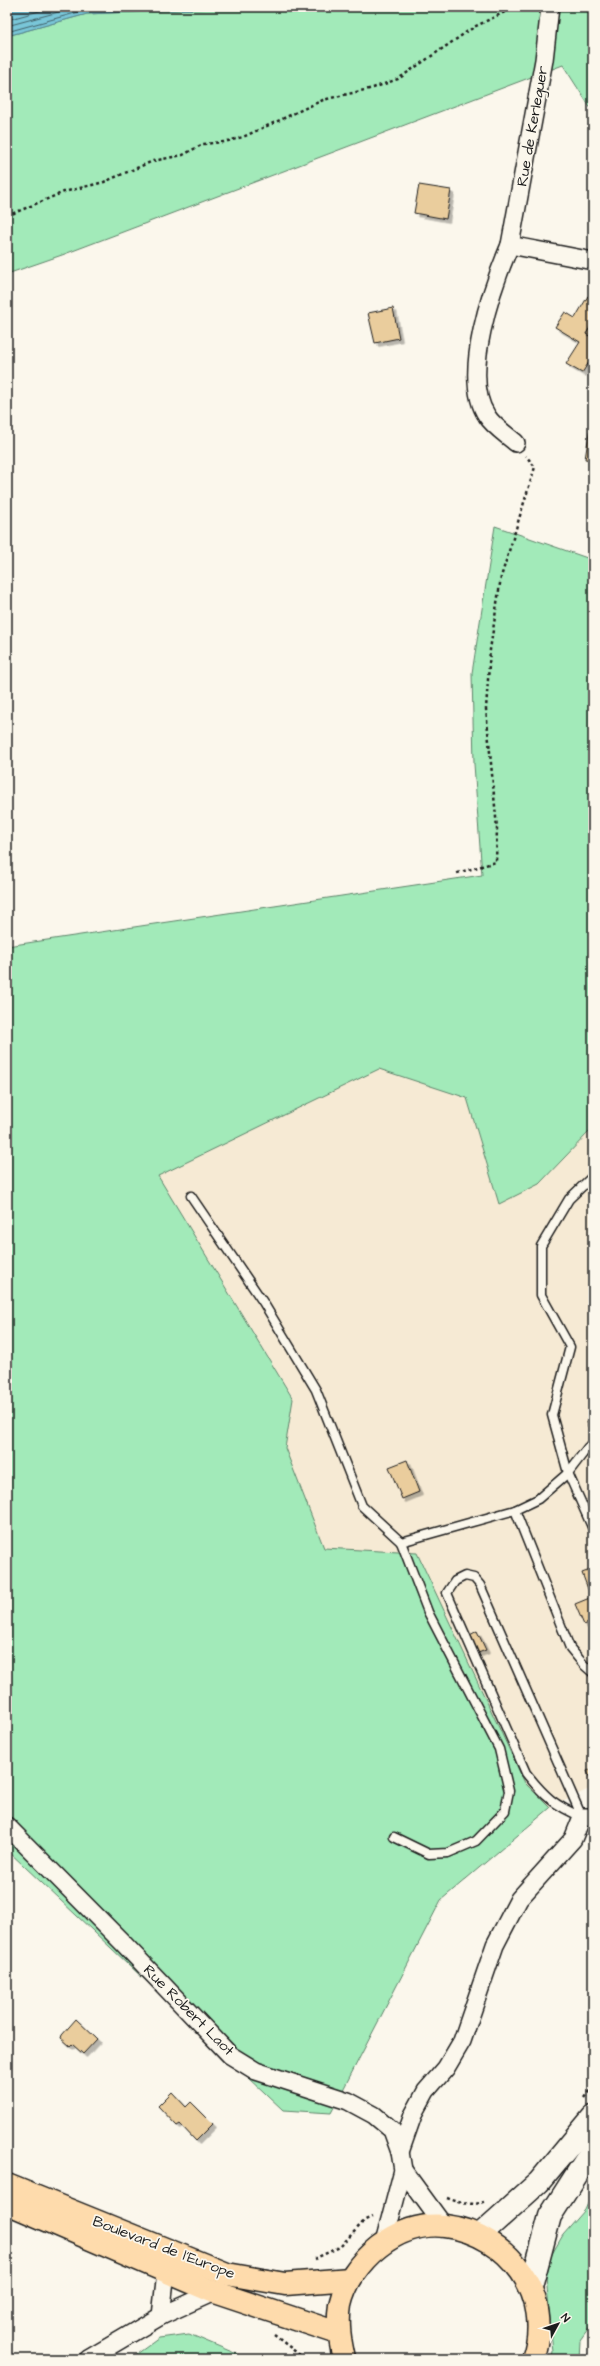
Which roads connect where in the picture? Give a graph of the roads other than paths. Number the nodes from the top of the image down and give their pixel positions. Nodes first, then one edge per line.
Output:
1 (550, 7) edge
2 (510, 245) junction
3 (593, 261) edge
4 (516, 443) road end
5 (593, 1176) edge
6 (191, 1196) dead end
7 (593, 1445) edge
8 (568, 1473) junction
9 (515, 1510) junction
10 (593, 1529) edge
11 (401, 1542) junction
12 (593, 1673) edge
13 (587, 1817) edge
14 (7, 1826) edge
15 (394, 1837) dead end
16 (588, 2108) edge
17 (593, 2149) edge
18 (400, 2152) junction
19 (403, 2170) junction
20 (7, 2184) edge
21 (7, 2203) edge
22 (444, 2226) junction
23 (480, 2235) junction
24 (384, 2242) junction
25 (166, 2272) junction
26 (350, 2279) junction
27 (531, 2287) junction
28 (214, 2292) junction
29 (161, 2316) junction
30 (338, 2333) junction
31 (88, 2359) edge
32 (344, 2359) edge
33 (533, 2359) edge

1 - 2 street, Rue de Kerleguer
2 - 3 street
2 - 4 street, Rue de Kerleguer
5 - 8 lane
6 - 11 lane
7 - 8 lane
8 - 9 lane
8 - 10 lane
9 - 11 lane
9 - 12 lane
11 - 15 lane
13 - 13 lane
13 - 18 street
14 - 18 street, Rue Robert Laot
16 - 23 main road
17 - 27 main road
18 - 19 street, Rue Robert Laot
19 - 22 street
19 - 24 street
20 - 26 main road, Boulevard de l'Europe
21 - 25 main road, Boulevard de l'Europe
22 - 23 main road
22 - 24 main road
23 - 27 main road
24 - 26 main road
25 - 28 main road, Boulevard de l'Europe
25 - 29 street
26 - 30 main road
27 - 33 main road
28 - 29 street
28 - 30 main road, Boulevard de l'Europe
29 - 31 street
30 - 32 main road

